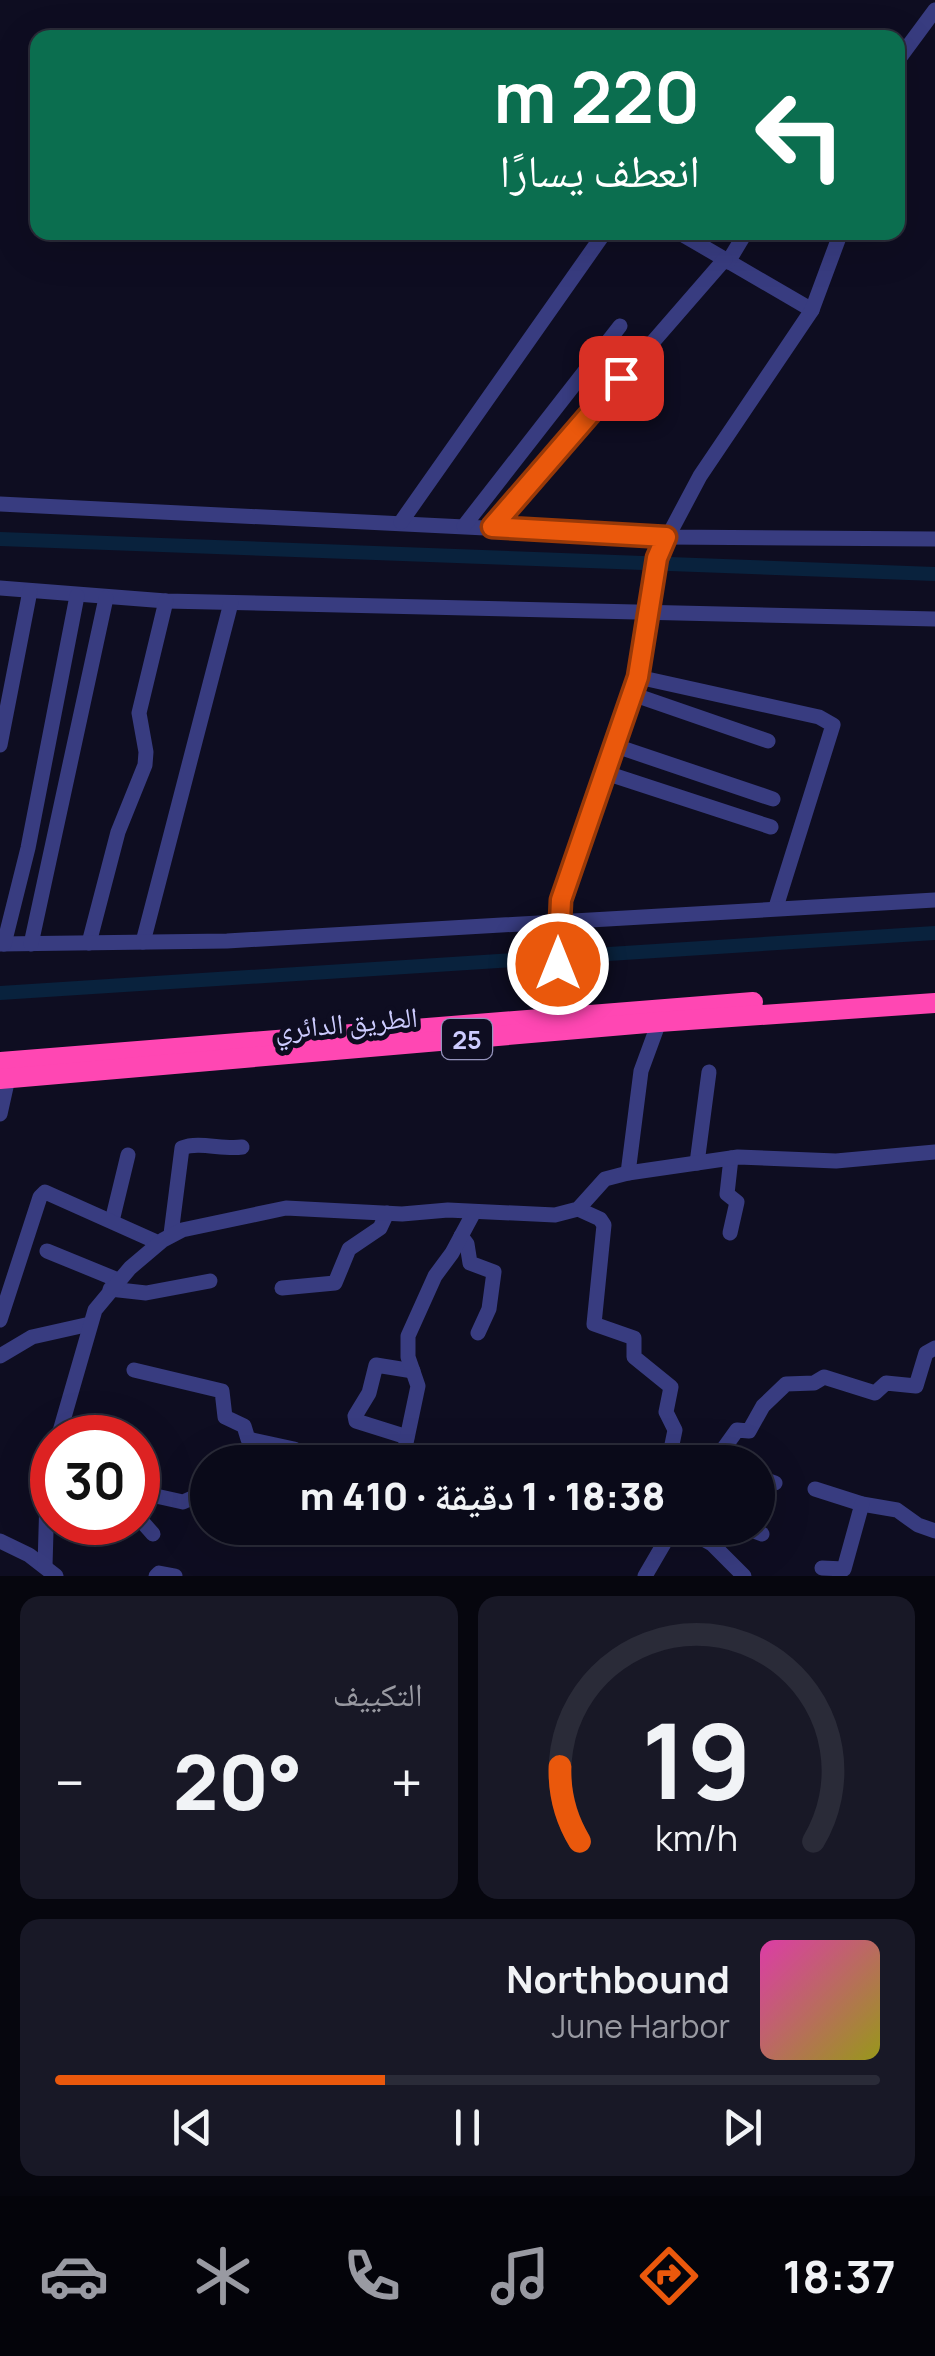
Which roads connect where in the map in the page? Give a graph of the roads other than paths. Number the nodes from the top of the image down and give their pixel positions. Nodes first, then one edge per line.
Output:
1 (935, 10) edge
2 (905, 51) edge
3 (599, 240) edge
4 (692, 240) edge
5 (740, 240) edge
6 (838, 240) edge
7 (726, 260) junction
8 (812, 310) junction
9 (620, 326) dead end
10 (0, 504) edge
11 (401, 522) junction
12 (464, 526) junction
13 (492, 527) junction
14 (666, 537) junction
15 (935, 539) edge
16 (0, 588) edge
17 (30, 591) junction
18 (77, 596) junction
19 (106, 598) junction
20 (166, 601) junction
21 (231, 603) junction
22 (648, 614) junction
23 (935, 619) edge
24 (638, 677) junction
25 (632, 694) junction
26 (768, 740) dead end
27 (0, 744) edge
28 (613, 745) junction
29 (603, 772) junction
30 (773, 799) dead end
31 (770, 828) dead end
32 (935, 900) edge
33 (776, 907) junction
34 (558, 930) junction
35 (143, 942) junction
36 (88, 943) junction
37 (2, 944) edge
38 (31, 944) junction
39 (935, 990) edge
40 (935, 1003) edge
41 (559, 1016) junction
42 (659, 1022) junction
43 (708, 1072) dead end
44 (3, 1073) edge
45 (0, 1114) edge
46 (242, 1147) dead end
47 (935, 1152) edge
48 (128, 1155) dead end
49 (731, 1158) junction
50 (698, 1163) junction
51 (628, 1173) junction
52 (578, 1209) junction
53 (474, 1212) junction
54 (388, 1213) junction
55 (112, 1220) junction
56 (730, 1233) dead end
57 (461, 1236) junction
58 (165, 1239) junction
59 (47, 1251) dead end
60 (210, 1281) dead end
61 (114, 1284) junction
62 (282, 1288) dead end
63 (0, 1320) edge
64 (90, 1324) junction
65 (478, 1332) dead end
66 (935, 1348) edge
67 (0, 1356) edge
68 (134, 1370) dead end
69 (413, 1371) junction
70 (64, 1415) edge
71 (276, 1445) edge
72 (394, 1445) edge
73 (405, 1445) edge
74 (672, 1445) edge
75 (726, 1445) edge
76 (815, 1488) dead end
77 (160, 1496) edge
78 (190, 1501) edge
79 (862, 1504) junction
80 (935, 1531) edge
81 (0, 1540) edge
82 (52, 1545) edge
83 (662, 1545) edge
84 (713, 1545) edge
85 (822, 1568) dead end
86 (53, 1573) edge
87 (156, 1576) edge
88 (176, 1576) edge
89 (646, 1576) edge
90 (744, 1576) edge

1 - 2 street
3 - 11 street
4 - 7 street
5 - 7 street
6 - 8 street
7 - 8 street
7 - 13 street
8 - 14 street
9 - 12 street
10 - 11 street
11 - 12 street
12 - 13 street
13 - 14 street
14 - 15 street
14 - 22 street
16 - 17 street
17 - 18 street
17 - 27 street
18 - 19 street
18 - 37 street
19 - 20 street
19 - 38 street
20 - 21 street
20 - 36 street
21 - 22 street
21 - 35 street
22 - 23 street
22 - 24 street
24 - 25 street
24 - 33 street
25 - 26 street
25 - 28 street
28 - 29 street
28 - 30 street
29 - 31 street
29 - 34 street
32 - 33 street
33 - 34 street
34 - 35 street
34 - 41 street
35 - 36 street
36 - 38 street
37 - 38 street
39 - 41 highway, الطريق الدائري / 25
40 - 42 highway, الطريق الدائري / 25
41 - 44 highway, الطريق الدائري / 25
42 - 44 highway, الطريق الدائري / 25
42 - 51 street
43 - 50 street
44 - 45 street
46 - 58 street
47 - 49 street
48 - 55 street
49 - 50 street
49 - 56 street
50 - 51 street
51 - 52 street
52 - 53 street
52 - 74 street
53 - 54 street
53 - 57 street
54 - 58 street
54 - 62 street
55 - 58 street
55 - 63 street
57 - 65 street
57 - 69 street
58 - 61 street
59 - 61 street
60 - 61 street
61 - 64 street
64 - 67 street
64 - 70 street
66 - 75 street
68 - 71 street
69 - 72 street
69 - 73 street
76 - 79 street
77 - 78 street
79 - 80 street
79 - 85 street
81 - 86 street
82 - 86 street
83 - 89 street
84 - 90 street
87 - 88 street

